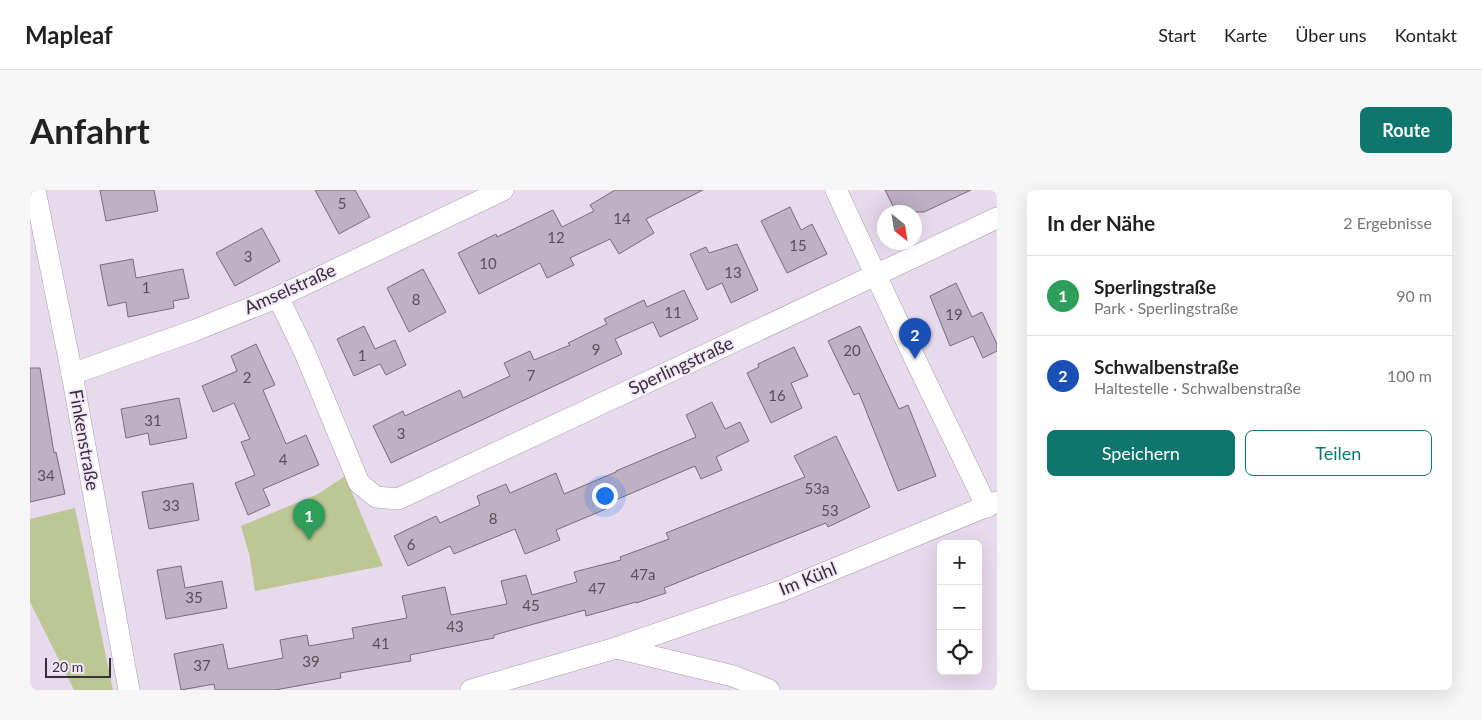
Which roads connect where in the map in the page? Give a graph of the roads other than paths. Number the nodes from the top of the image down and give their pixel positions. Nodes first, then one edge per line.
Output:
1 (35, 190) edge
2 (503, 190) edge
3 (836, 190) edge
4 (997, 218) edge
5 (876, 275) junction
6 (278, 297) junction
7 (72, 374) junction
8 (992, 504) edge
9 (616, 648) junction
10 (129, 690) edge
11 (471, 690) edge
12 (769, 690) edge

1 - 7 street, Finkenstraße
2 - 6 street, Amselstraße
3 - 5 street
4 - 5 street, Sperlingstraße
5 - 6 street, Sperlingstraße
5 - 8 street
6 - 7 street, Amselstraße
7 - 10 street, Finkenstraße
8 - 9 street, Im Kühl
9 - 11 street, Im Kühl
9 - 12 street, Im Kühl

